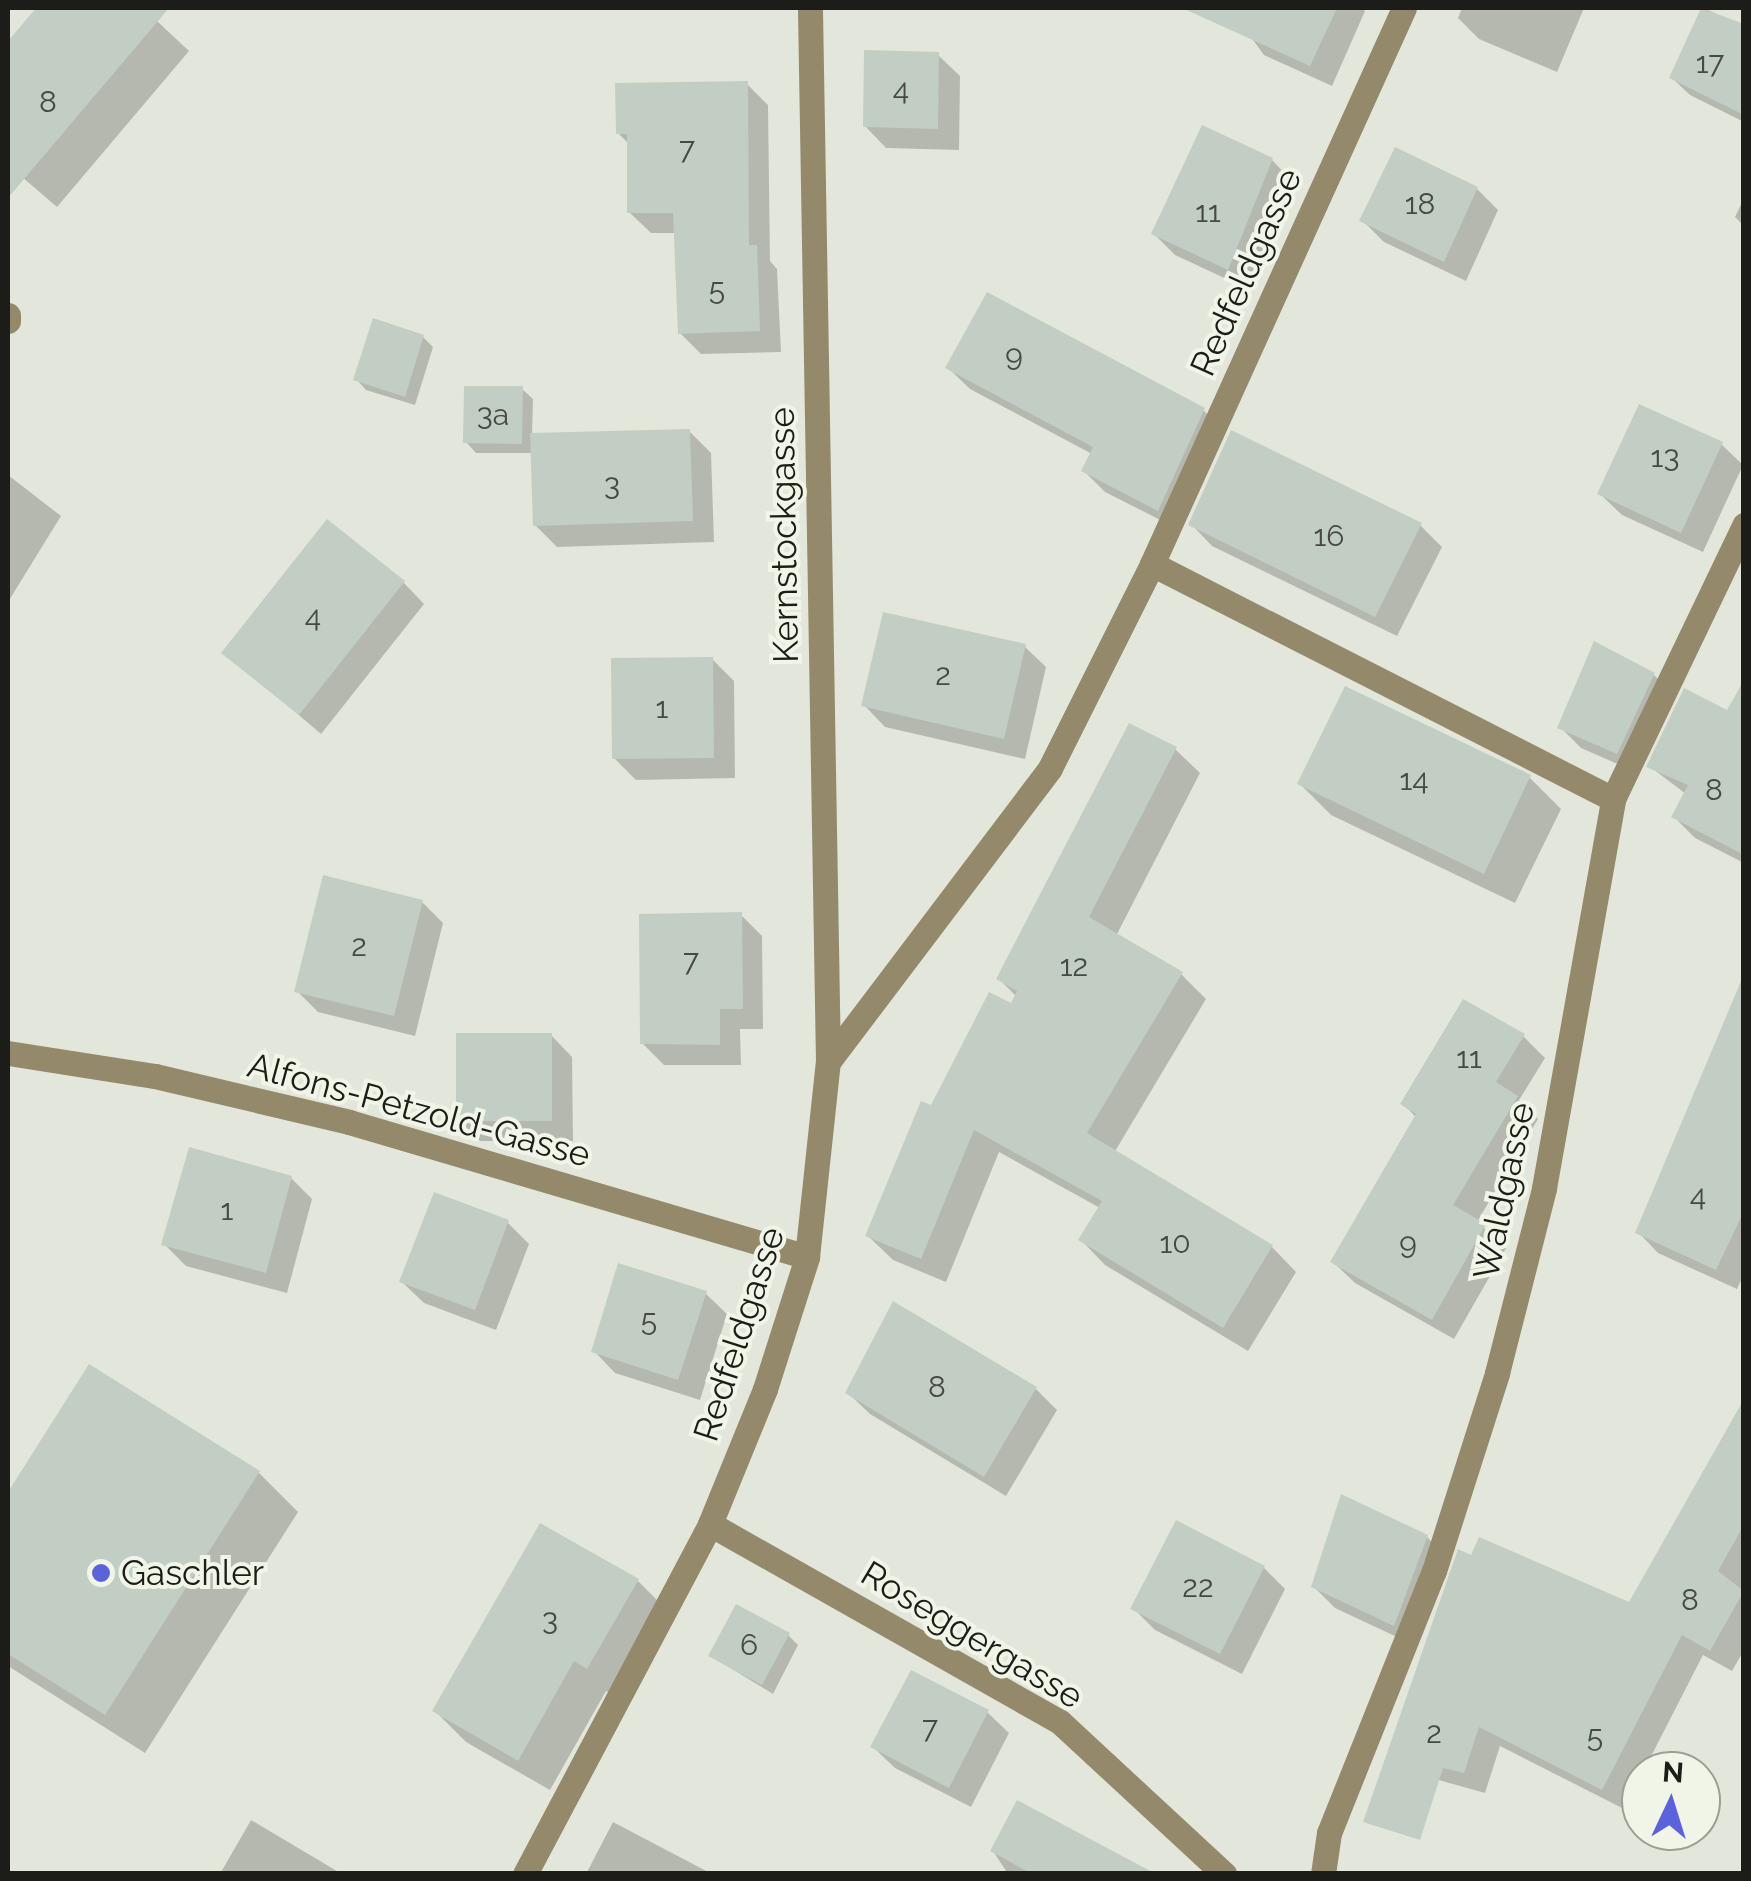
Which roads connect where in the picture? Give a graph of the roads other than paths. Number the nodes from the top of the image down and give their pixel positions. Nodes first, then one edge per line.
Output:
1 (810, 8) edge
2 (1404, 8) edge
3 (1744, 525) edge
4 (1152, 564) junction
5 (1613, 799) junction
6 (8, 1054) edge
7 (828, 1062) junction
8 (807, 1258) junction
9 (710, 1524) junction
10 (524, 1874) edge
11 (1224, 1874) edge
12 (1322, 1874) edge

1 - 7 street, Kernstockgasse
2 - 4 street, Redfeldgasse
3 - 5 street, Waldgasse
4 - 5 street
4 - 7 street, Redfeldgasse
5 - 12 street, Waldgasse
6 - 8 street, Alfons-Petzold-Gasse
7 - 8 street, Redfeldgasse
8 - 9 street, Redfeldgasse
9 - 10 street, Redfeldgasse
9 - 11 street, Roseggergasse

